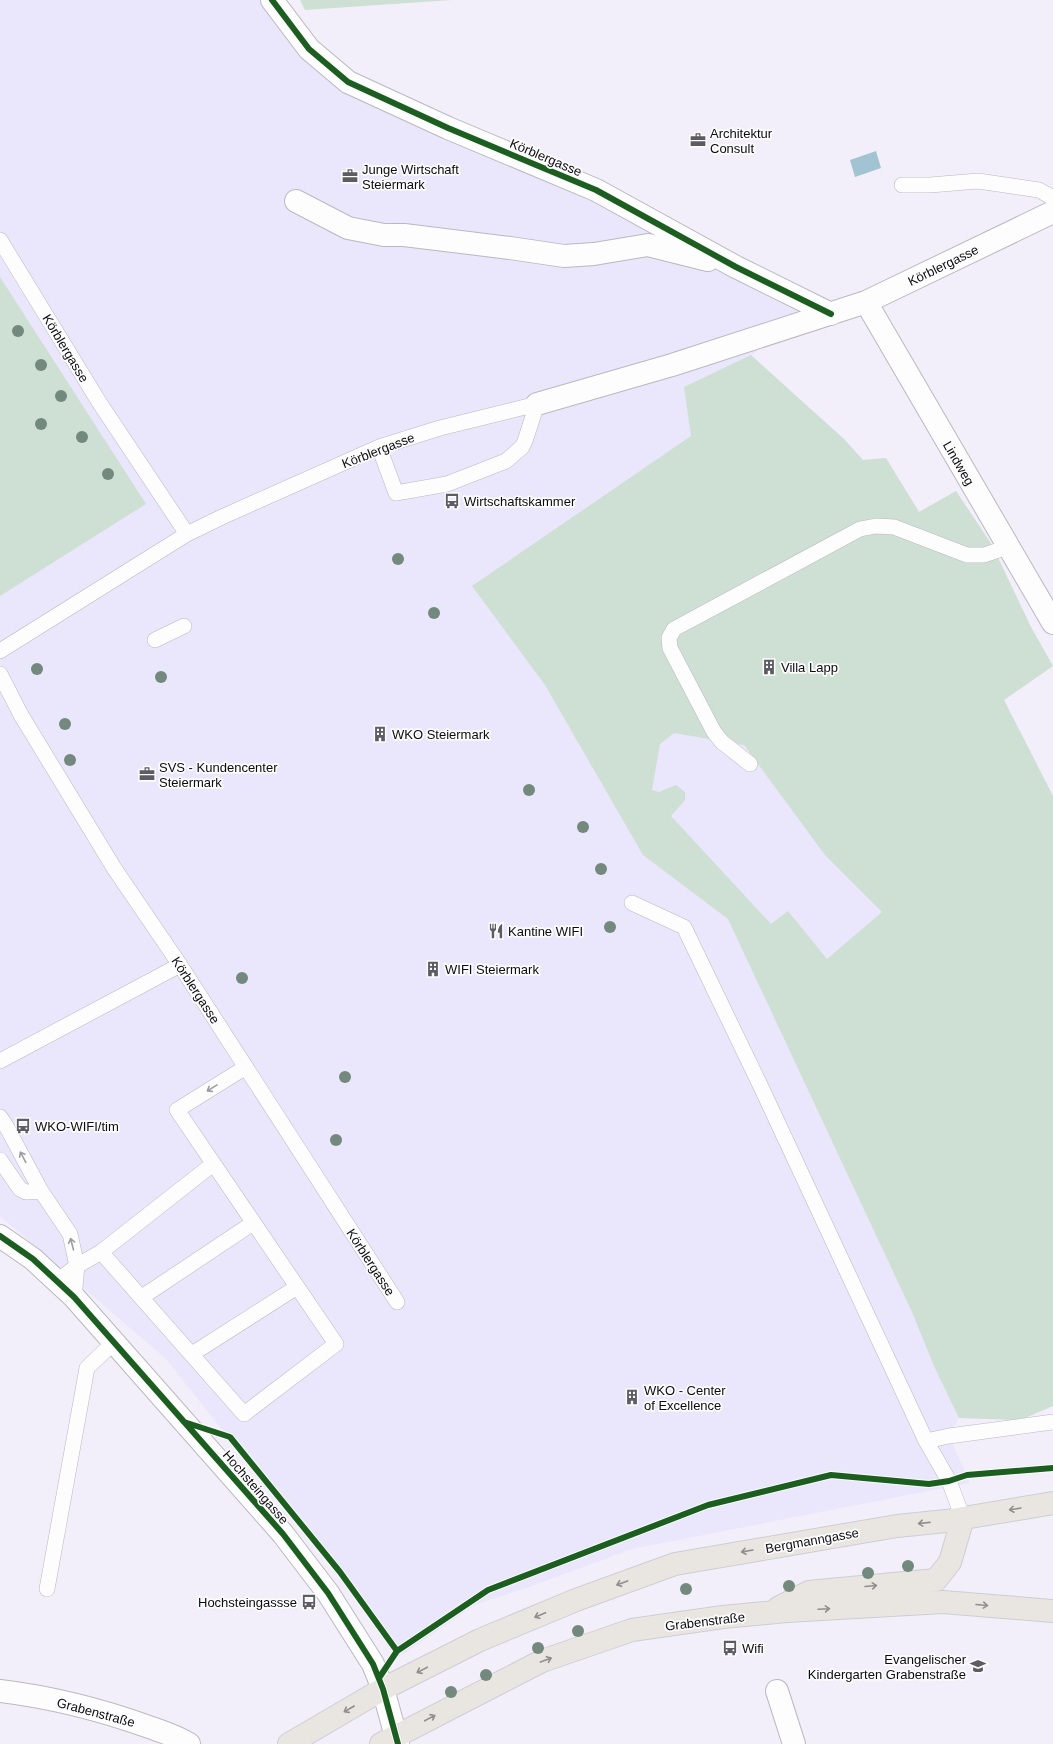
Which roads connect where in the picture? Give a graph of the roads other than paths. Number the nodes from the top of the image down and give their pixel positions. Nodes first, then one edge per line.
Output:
1 (272, 0) edge
2 (902, 185) dead end
3 (1053, 198) edge
4 (296, 201) dead end
5 (1053, 212) edge
6 (0, 240) edge
7 (736, 267) junction
8 (866, 302) junction
9 (831, 314) junction
10 (538, 404) junction
11 (378, 447) junction
12 (187, 534) junction
13 (1008, 547) junction
14 (1053, 623) edge
15 (184, 626) dead end
16 (156, 640) dead end
17 (0, 651) edge
18 (0, 674) edge
19 (750, 764) dead end
20 (632, 903) dead end
21 (180, 965) junction
22 (0, 1062) edge
23 (246, 1067) junction
24 (0, 1117) edge
25 (0, 1160) edge
26 (213, 1164) junction
27 (41, 1191) junction
28 (253, 1223) junction
29 (0, 1236) edge
30 (101, 1252) junction
31 (77, 1266) junction
32 (57, 1281) junction
33 (297, 1287) junction
34 (74, 1297) junction
35 (142, 1297) junction
36 (397, 1302) dead end
37 (114, 1342) junction
38 (192, 1354) junction
39 (1053, 1422) edge
40 (926, 1441) junction
41 (1053, 1503) edge
42 (963, 1518) junction
43 (47, 1589) dead end
44 (1053, 1611) edge
45 (767, 1613) junction
46 (383, 1689) junction
47 (0, 1690) edge
48 (777, 1691) dead end
49 (391, 1741) edge
50 (189, 1744) edge
51 (289, 1744) edge
52 (794, 1744) edge

1 - 7 street, Körblergasse
2 - 3 lane
4 - 7 street, Körblergasse
5 - 8 street, Körblergasse
6 - 12 lane, Körblergasse
7 - 9 street, Körblergasse
8 - 9 street, Körblergasse
8 - 13 street, Lindweg
9 - 10 street, Körblergasse
10 - 11 lane, Körblergasse
10 - 11 lane
11 - 12 lane, Körblergasse
12 - 17 lane, Körblergasse
13 - 14 street, Lindweg
13 - 19 lane
15 - 16 lane
18 - 21 lane, Körblergasse
20 - 40 lane
21 - 22 lane
21 - 23 lane, Körblergasse
23 -> 26 lane
23 - 36 lane, Körblergasse
27 -> 24 lane
25 - 27 lane
26 - 28 lane
26 - 30 lane
31 -> 27 lane
28 - 33 lane
28 - 35 lane
29 - 32 street, Hochsteingasse
30 - 31 lane
30 - 35 lane
31 - 32 lane
31 - 34 lane
32 - 34 street, Hochsteingasse
33 - 38 lane
33 - 38 lane
34 - 37 street, Hochsteingasse
35 - 38 lane
37 - 43 lane
37 - 46 street, Hochsteingasse
39 - 40 lane
40 - 42 lane
41 -> 42 main road, Bergmanngasse
45 -> 42 main road
42 -> 46 main road, Bergmanngasse
45 -> 44 main road, Grabenstraße
49 -> 45 main road, Grabenstraße
46 - 49 street, Hochsteingasse
46 -> 51 main road
47 - 50 street, Grabenstraße
48 - 52 street

